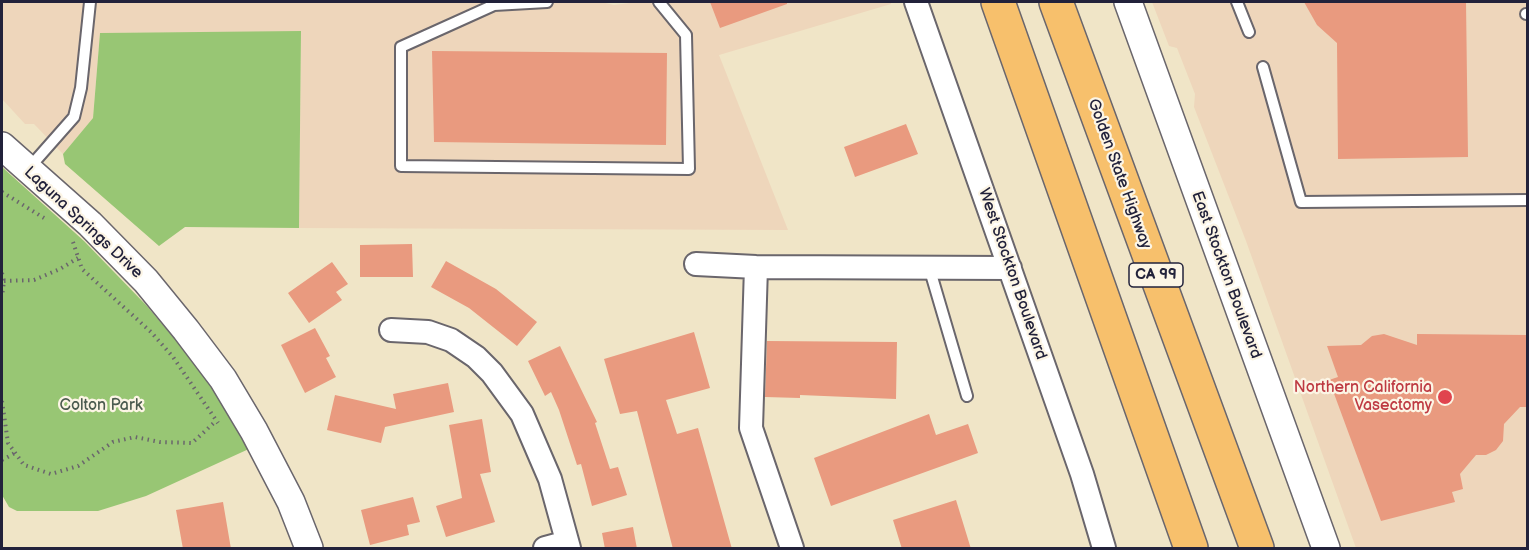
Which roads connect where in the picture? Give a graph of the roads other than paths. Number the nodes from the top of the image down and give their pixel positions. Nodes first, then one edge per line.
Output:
1 (90, 2) edge
2 (547, 2) edge
3 (659, 2) edge
4 (916, 2) edge
5 (999, 2) edge
6 (1056, 2) edge
7 (1128, 2) edge
8 (1237, 2) edge
9 (1250, 32) dead end
10 (1263, 67) dead end
11 (2, 146) edge
12 (27, 170) junction
13 (1527, 200) edge
14 (696, 264) dead end
15 (756, 267) junction
16 (929, 267) junction
17 (1010, 268) junction
18 (391, 330) dead end
19 (967, 396) dead end
20 (560, 547) edge
21 (309, 549) edge
22 (792, 549) edge
23 (1104, 549) edge
24 (1191, 549) edge
25 (1257, 549) edge
26 (1326, 549) edge

1 - 12 lane
2 - 3 lane
4 - 17 street, West Stockton Boulevard
5 - 24 highway
6 - 25 highway, Golden State Highway / CA 99
7 - 26 street, East Stockton Boulevard
8 - 9 lane
10 - 13 lane
11 - 12 street, Laguna Springs Drive
12 - 21 street, Laguna Springs Drive
14 - 15 street
15 - 16 street
15 - 22 street
16 - 17 street
16 - 19 lane
17 - 23 street, West Stockton Boulevard
18 - 20 street

